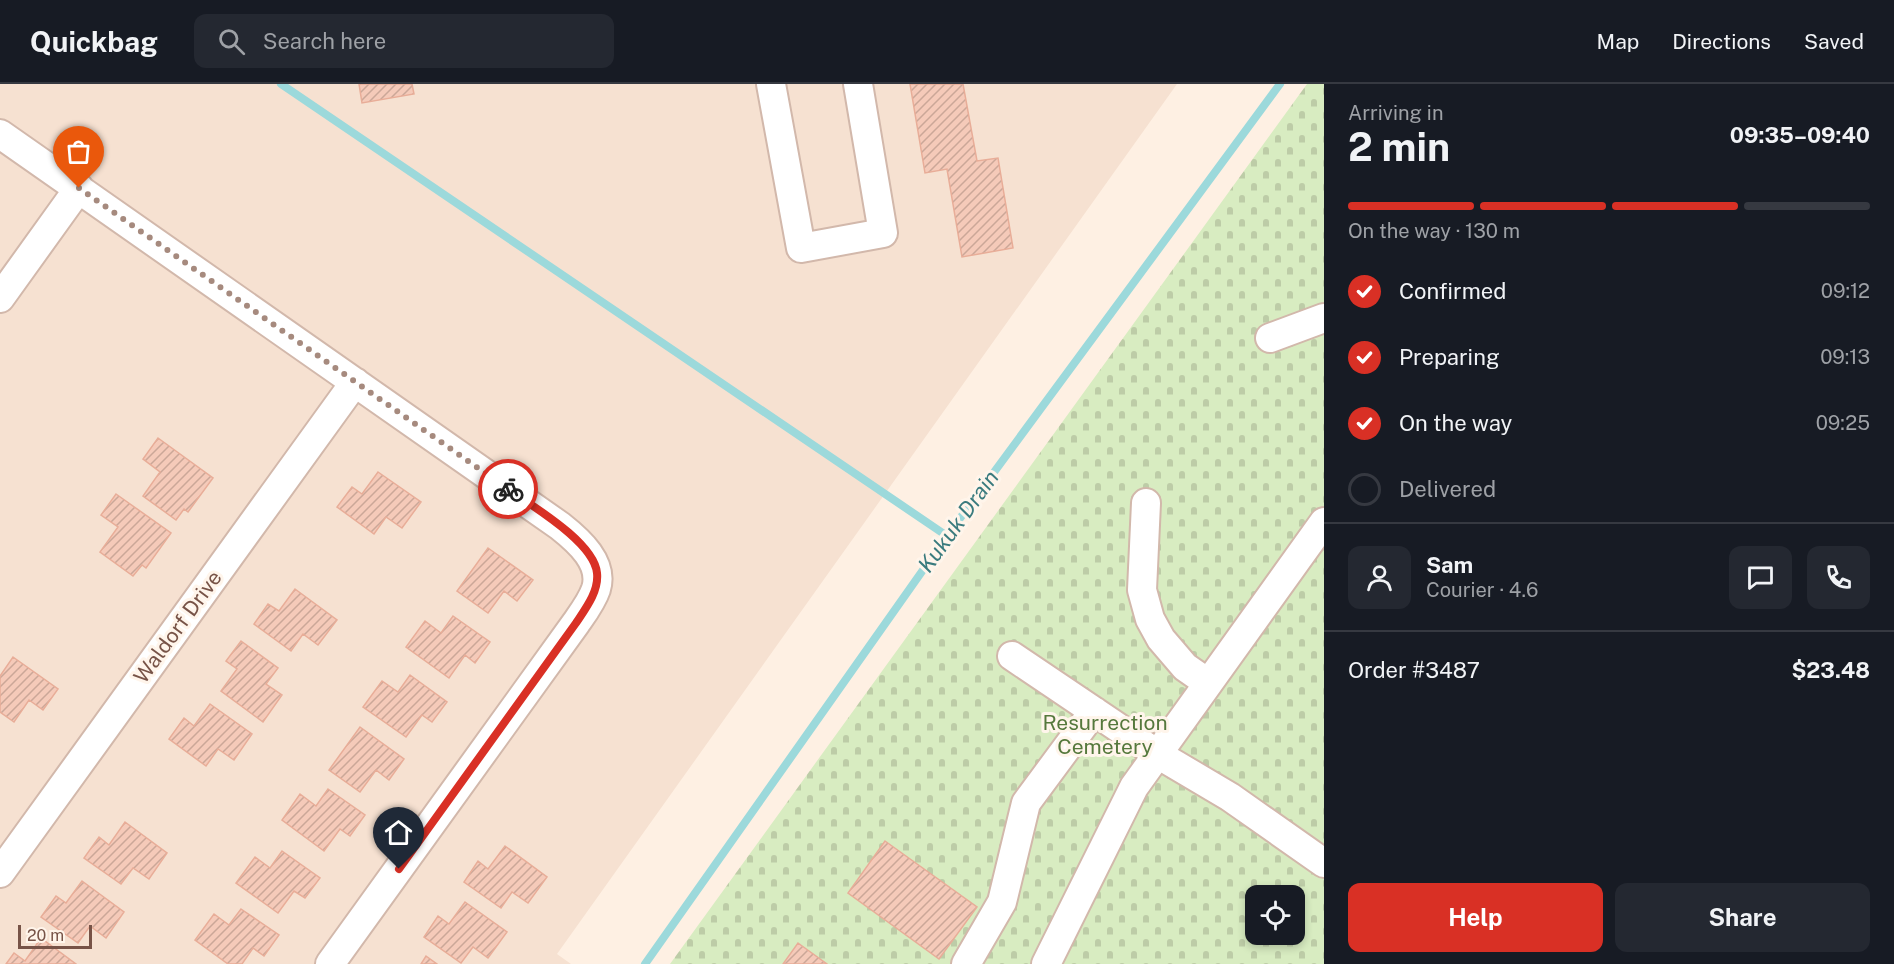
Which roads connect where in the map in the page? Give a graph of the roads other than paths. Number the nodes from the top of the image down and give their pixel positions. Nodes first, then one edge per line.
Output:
1 (771, 84) edge
2 (858, 84) edge
3 (0, 134) edge
4 (79, 188) junction
5 (0, 298) edge
6 (1324, 318) edge
7 (1270, 338) dead end
8 (355, 382) junction
9 (1146, 503) dead end
10 (1324, 522) edge
11 (1012, 656) dead end
12 (1208, 683) junction
13 (1094, 711) junction
14 (1159, 755) junction
15 (1324, 863) edge
16 (0, 873) edge
17 (330, 964) edge
18 (966, 964) edge
19 (1046, 964) edge

1 - 2 street
3 - 4 street
4 - 5 street
4 - 8 street
6 - 7 street
8 - 16 street, Waldorf Drive
8 - 17 street
9 - 12 street
10 - 12 street
11 - 13 street
12 - 14 street
13 - 14 street
13 - 18 street
14 - 15 street
14 - 19 street

